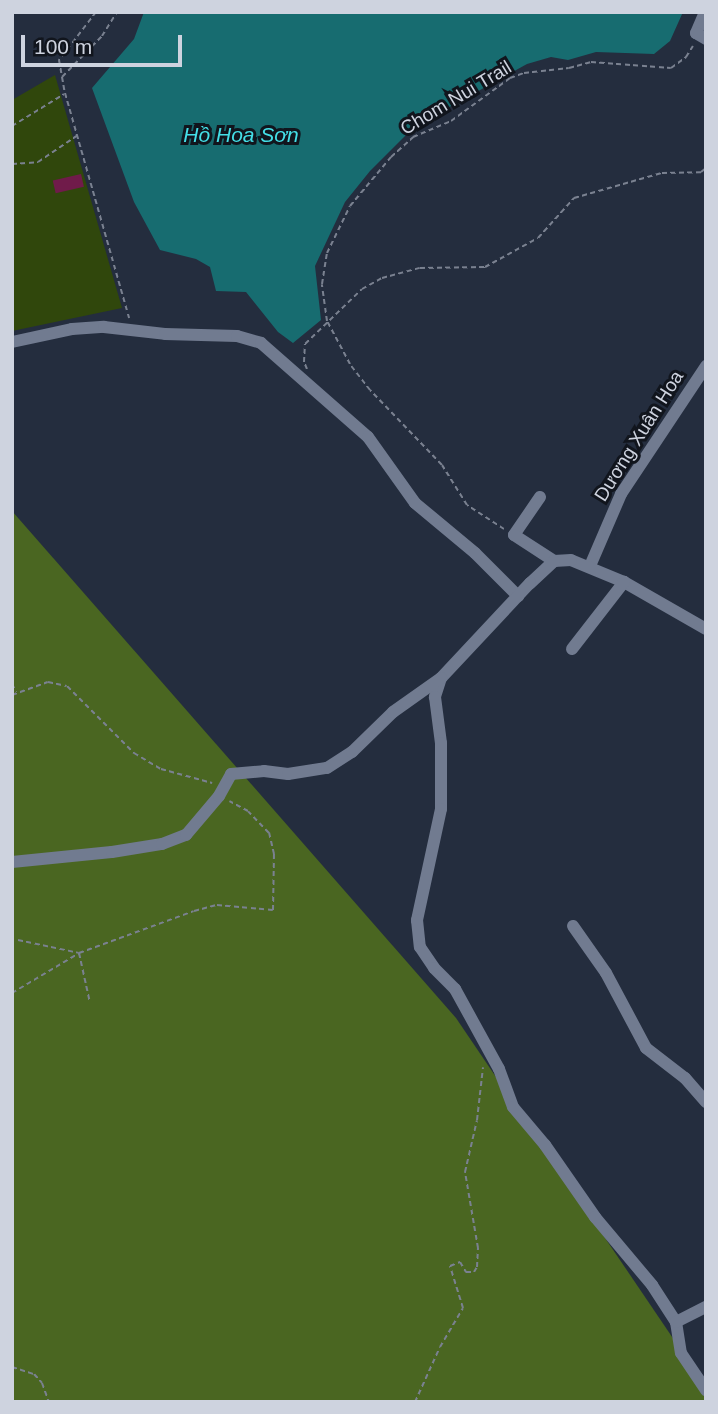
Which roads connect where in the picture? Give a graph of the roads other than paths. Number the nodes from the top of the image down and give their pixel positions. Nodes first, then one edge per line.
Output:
1 (705, 12) edge
2 (701, 36) edge
3 (12, 342) edge
4 (706, 366) edge
5 (540, 497) dead end
6 (554, 561) junction
7 (590, 566) junction
8 (624, 582) junction
9 (518, 596) junction
10 (706, 629) edge
11 (572, 649) dead end
12 (441, 678) junction
13 (12, 862) edge
14 (573, 926) dead end
15 (706, 1102) edge
16 (706, 1307) edge
17 (676, 1322) junction
18 (706, 1390) edge

1 - 2 street
3 - 9 street
4 - 7 street, Dương Xuân Hoa
5 - 6 street
6 - 7 street
6 - 9 street
7 - 8 street
8 - 10 street
8 - 11 street
9 - 12 street
12 - 13 street
12 - 17 street
14 - 15 street
16 - 17 street
17 - 18 street

